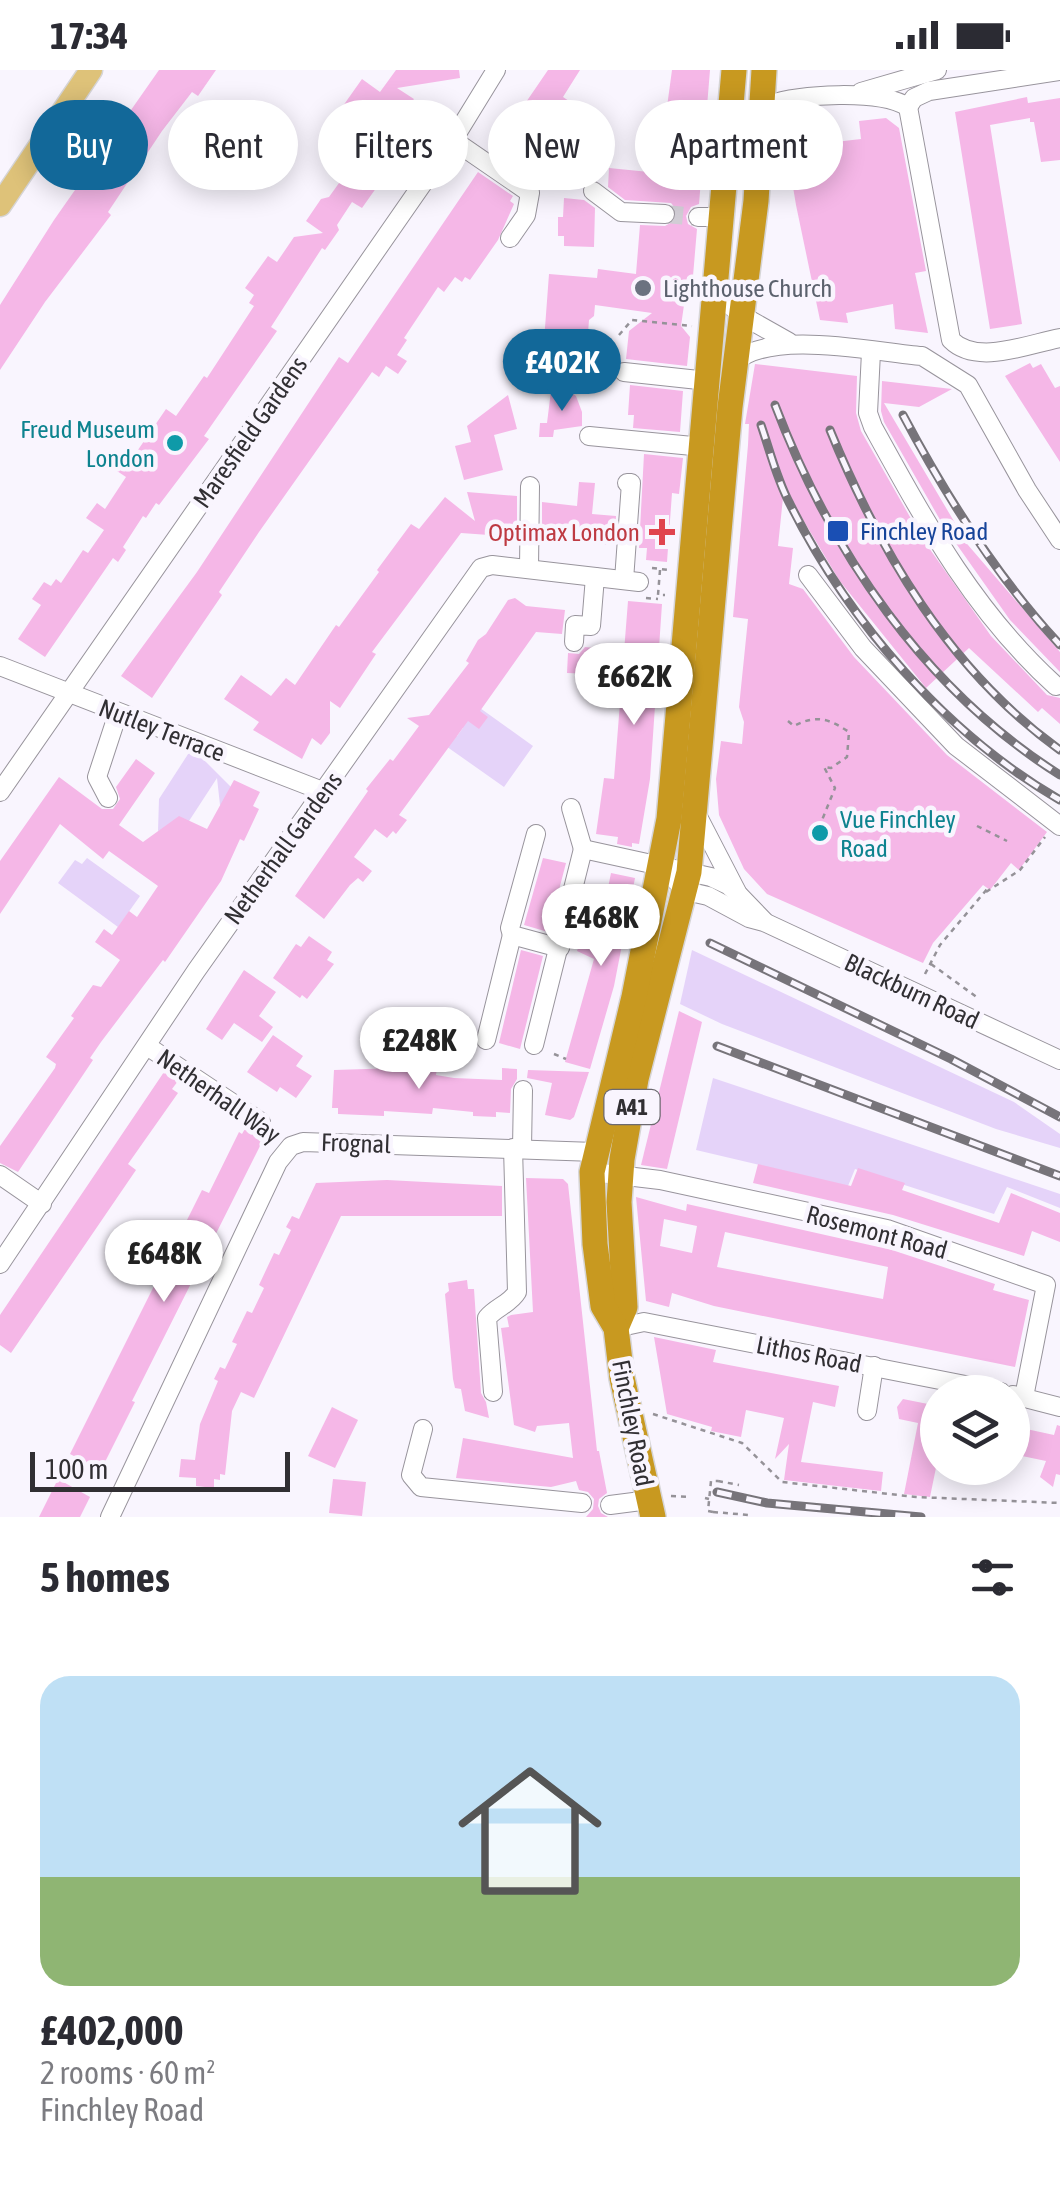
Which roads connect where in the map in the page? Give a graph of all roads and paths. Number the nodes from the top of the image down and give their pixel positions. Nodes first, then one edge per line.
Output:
1 (91, 70) edge
2 (496, 70) edge
3 (734, 70) edge
4 (764, 70) edge
5 (937, 70) edge
6 (1060, 71) edge
7 (994, 76) edge
8 (856, 94) junction
9 (732, 100) edge
10 (762, 100) edge
11 (803, 100) edge
12 (904, 104) junction
13 (468, 116) edge
14 (468, 150) edge
15 (418, 190) edge
16 (718, 190) edge
17 (757, 190) edge
18 (594, 191) dead end
19 (0, 205) edge
20 (665, 214) tunnel mouth
21 (510, 238) dead end
22 (716, 293) junction
23 (744, 316) junction
24 (947, 328) junction
25 (694, 334) dead end
26 (619, 335) dead end
27 (1060, 338) edge
28 (790, 342) junction
29 (930, 351) junction
30 (871, 352) junction
31 (735, 362) junction
32 (972, 368) junction
33 (624, 372) dead end
34 (708, 381) junction
35 (589, 436) dead end
36 (702, 447) junction
37 (627, 483) dead end
38 (530, 486) dead end
39 (1060, 540) edge
40 (529, 568) junction
41 (660, 569) junction
42 (667, 570) dead end
43 (808, 575) dead end
44 (595, 576) junction
45 (636, 576) junction
46 (667, 597) dead end
47 (574, 642) dead end
48 (0, 666) edge
49 (1056, 686) dead end
50 (68, 693) junction
51 (118, 713) junction
52 (788, 721) dead end
53 (0, 792) edge
54 (324, 792) junction
55 (108, 798) dead end
56 (571, 808) dead end
57 (694, 809) junction
58 (1057, 825) edge
59 (978, 826) dead end
60 (818, 830) dead end
61 (536, 834) dead end
62 (1008, 840) dead end
63 (582, 848) junction
64 (661, 866) junction
65 (688, 881) junction
66 (738, 894) junction
67 (764, 922) junction
68 (512, 934) junction
69 (560, 948) junction
70 (930, 964) junction
71 (925, 974) dead end
72 (978, 998) dead end
73 (486, 1040) dead end
74 (534, 1045) dead end
75 (148, 1046) junction
76 (554, 1054) dead end
77 (566, 1059) dead end
78 (1060, 1060) edge
79 (523, 1090) dead end
80 (261, 1122) dead end
81 (518, 1148) junction
82 (594, 1162) junction
83 (0, 1174) edge
84 (620, 1176) junction
85 (42, 1204) junction
86 (0, 1264) edge
87 (616, 1328) junction
88 (874, 1366) junction
89 (920, 1375) edge
90 (1023, 1375) edge
91 (493, 1392) dead end
92 (1030, 1399) edge
93 (1060, 1407) edge
94 (629, 1408) junction
95 (868, 1411) dead end
96 (423, 1429) dead end
97 (738, 1485) dead end
98 (582, 1502) dead end
99 (1060, 1503) edge
100 (610, 1505) dead end
101 (651, 1508) edge
102 (750, 1515) edge
103 (110, 1517) edge

1 - 19 main road
2 - 13 street, Maresfield Gardens
3 - 9 highway, Finchley Road / A41
4 - 10 highway, Finchley Road / A41
5 - 8 street
6 - 7 street
7 - 12 street
8 - 11 street
8 - 12 street
12 - 24 street
14 - 21 street
15 - 50 street, Maresfield Gardens
16 - 22 highway, Finchley Road / A41
17 - 23 highway, Finchley Road / A41
18 - 20 street
22 - 23 street
22 - 34 highway, Finchley Road / A41
23 - 28 street
23 - 31 highway, Finchley Road / A41
24 - 29 street
24 - 32 street
25 - 26 path
27 - 32 street
28 - 30 street
28 - 31 street
29 - 30 street
29 - 32 street
30 - 49 street
31 - 57 highway, Finchley Road / A41
32 - 39 street
33 - 34 street
34 - 36 highway, Finchley Road / A41
35 - 36 street
36 - 64 highway, Finchley Road / A41
37 - 45 street
38 - 40 street
40 - 44 street, Netherhall Gardens
40 - 54 street, Netherhall Gardens
41 - 42 path
41 - 45 path
41 - 46 path
43 - 58 street
44 - 45 street, Netherhall Gardens
44 - 47 street
48 - 50 street, Nutley Terrace
50 - 51 street, Nutley Terrace
50 - 53 street, Maresfield Gardens
51 - 54 street, Nutley Terrace
51 - 55 street
52 - 60 path
54 - 75 street, Netherhall Gardens
56 - 63 street
57 - 65 highway, Finchley Road / A41
57 - 66 street, Blackburn Road
58 - 70 path
59 - 62 path
61 - 68 street
63 - 64 street
63 - 69 street
64 - 65 street, Blackburn Road
64 - 82 highway, Finchley Road / A41
65 - 66 street, Blackburn Road
65 - 67 street, Blackburn Road
65 - 84 highway, Finchley Road / A41
66 - 67 street, Blackburn Road
67 - 78 street, Blackburn Road
68 - 69 street
68 - 73 street
69 - 74 street
70 - 71 path
70 - 72 path
75 - 80 street, Netherhall Way
75 - 85 street, Netherhall Gardens
76 - 77 path
79 - 81 street
81 - 82 street, Frognal
81 - 91 street
81 - 103 street, Frognal
82 - 84 street, Rosemont Road
82 - 87 highway, Finchley Road / A41
83 - 85 street
84 - 87 highway, Finchley Road / A41
84 - 90 street, Rosemont Road
85 - 86 street, Netherhall Gardens
87 - 88 street, Lithos Road
87 - 94 highway, Finchley Road / A41
88 - 89 street, Lithos Road
88 - 95 street
92 - 93 street
94 - 99 path
94 - 101 highway, Finchley Road / A41
96 - 98 street
97 - 102 path, bridge
100 - 101 street

